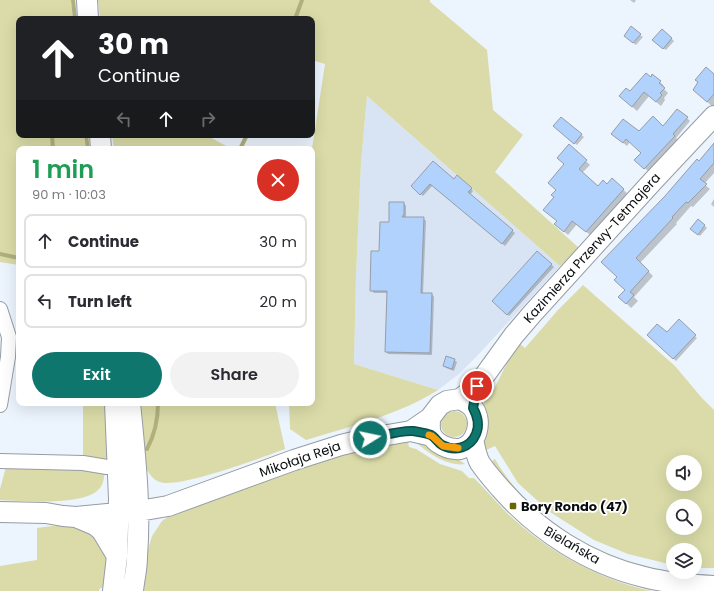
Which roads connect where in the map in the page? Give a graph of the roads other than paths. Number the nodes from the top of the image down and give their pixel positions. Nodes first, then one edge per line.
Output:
1 (87, 0) edge
2 (88, 16) edge
3 (714, 116) edge
4 (0, 309) edge
5 (467, 404) junction
6 (0, 405) edge
7 (115, 406) edge
8 (130, 406) edge
9 (431, 427) junction
10 (466, 444) junction
11 (0, 461) edge
12 (107, 467) dead end
13 (239, 480) junction
14 (129, 505) junction
15 (168, 506) junction
16 (0, 512) edge
17 (46, 513) junction
18 (76, 517) junction
19 (117, 556) junction
20 (137, 558) junction
21 (714, 586) edge
22 (114, 591) edge
23 (133, 591) edge

1 - 2 street
3 - 5 street, Kazimierza Przerwy-Tetmajera
4 - 6 street
5 - 9 street
5 - 10 street
7 - 14 street
8 - 14 street
9 - 10 street
9 - 13 street, Mikołaja Reja
10 - 21 street, Bielańska
11 - 12 street
13 - 14 street, Mikołaja Reja
13 - 15 street, Mikołaja Reja
14 - 15 street, Mikołaja Reja
14 - 17 street, Mikołaja Reja
14 - 18 street, Mikołaja Reja
14 - 19 street
14 - 20 street
15 - 20 street
16 - 17 street, Mikołaja Reja
17 - 18 street, Mikołaja Reja
18 - 19 street
19 - 22 street
20 - 23 street

